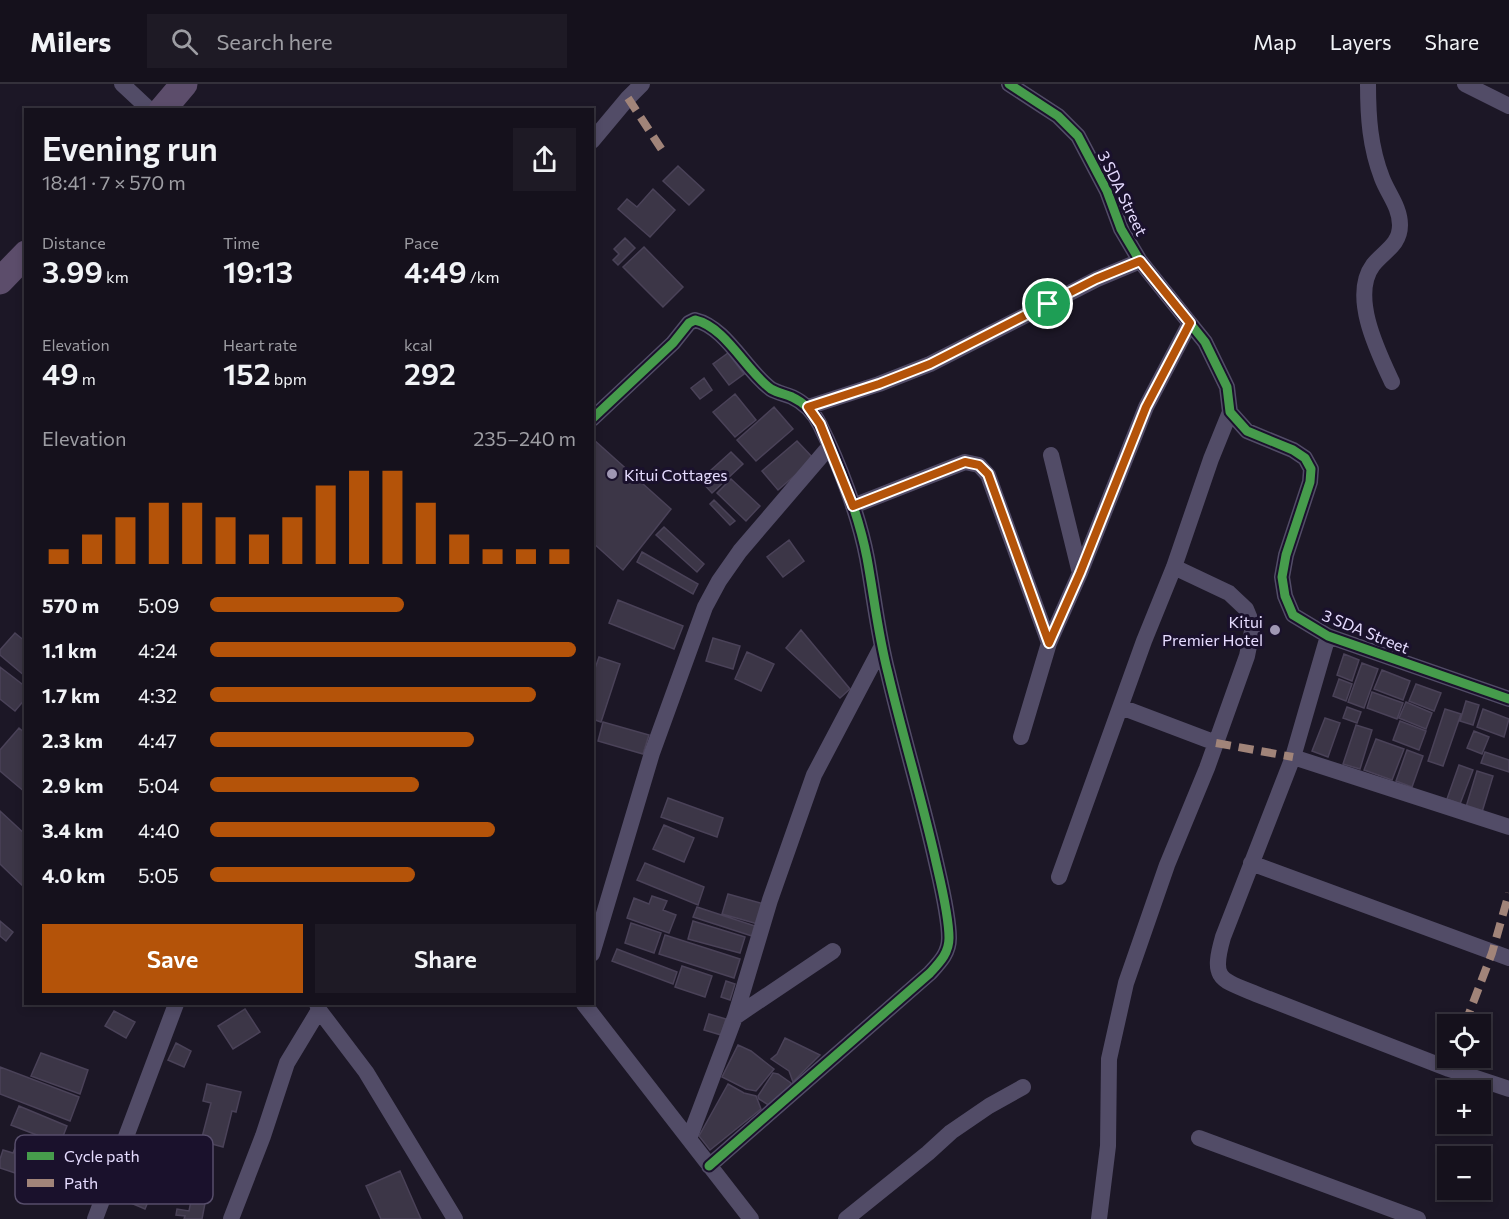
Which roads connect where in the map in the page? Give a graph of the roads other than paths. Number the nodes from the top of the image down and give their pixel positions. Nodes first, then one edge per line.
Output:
1 (122, 84) edge
2 (184, 84) edge
3 (642, 84) edge
4 (1009, 84) edge
5 (1368, 84) edge
6 (1465, 84) edge
7 (1509, 106) edge
8 (148, 108) edge
9 (164, 108) edge
10 (594, 139) edge
11 (24, 256) edge
12 (1140, 261) junction
13 (0, 281) edge
14 (1190, 323) junction
15 (1392, 382) dead end
16 (808, 407) junction
17 (1230, 412) junction
18 (594, 417) edge
19 (829, 447) junction
20 (1051, 455) dead end
21 (853, 506) junction
22 (1174, 567) junction
23 (1080, 573) junction
24 (1328, 636) junction
25 (1049, 643) junction
26 (882, 646) junction
27 (1509, 699) edge
28 (1120, 707) junction
29 (1021, 737) dead end
30 (1216, 743) junction
31 (1293, 757) junction
32 (1509, 827) edge
33 (1251, 863) junction
34 (1059, 877) dead end
35 (594, 947) edge
36 (833, 951) dead end
37 (1509, 958) edge
38 (176, 1005) edge
39 (585, 1005) edge
40 (318, 1007) edge
41 (735, 1017) junction
42 (1023, 1087) dead end
43 (1509, 1089) edge
44 (127, 1135) edge
45 (1199, 1138) dead end
46 (688, 1139) junction
47 (709, 1166) junction
48 (102, 1204) edge
49 (96, 1219) edge
50 (231, 1219) edge
51 (455, 1219) edge
52 (751, 1219) edge
53 (846, 1219) edge
54 (1099, 1219) edge
55 (1418, 1219) edge

1 - 8 street
2 - 9 main road
3 - 10 street
4 - 12 street, 3 SDA Street
5 - 15 street
6 - 7 street
11 - 13 main road
12 - 14 street, 3 SDA Street
12 - 16 street
14 - 17 street, 3 SDA Street
14 - 23 street
16 - 18 street
16 - 19 street
17 - 22 street
17 - 24 street, 3 SDA Street
19 - 21 street
19 - 35 street
20 - 23 street
21 - 25 street
21 - 26 street
22 - 28 street
22 - 30 street
23 - 25 street
24 - 27 street, 3 SDA Street
24 - 31 street
25 - 29 street
26 - 41 street
26 - 47 street
28 - 30 street
28 - 34 street
30 - 54 street
31 - 32 street
31 - 33 street
33 - 37 street
33 - 43 street
36 - 41 street
38 - 44 street
39 - 46 street
40 - 50 street
40 - 51 street
41 - 46 street
42 - 53 street
45 - 55 street
46 - 47 street
47 - 52 street
48 - 49 street

